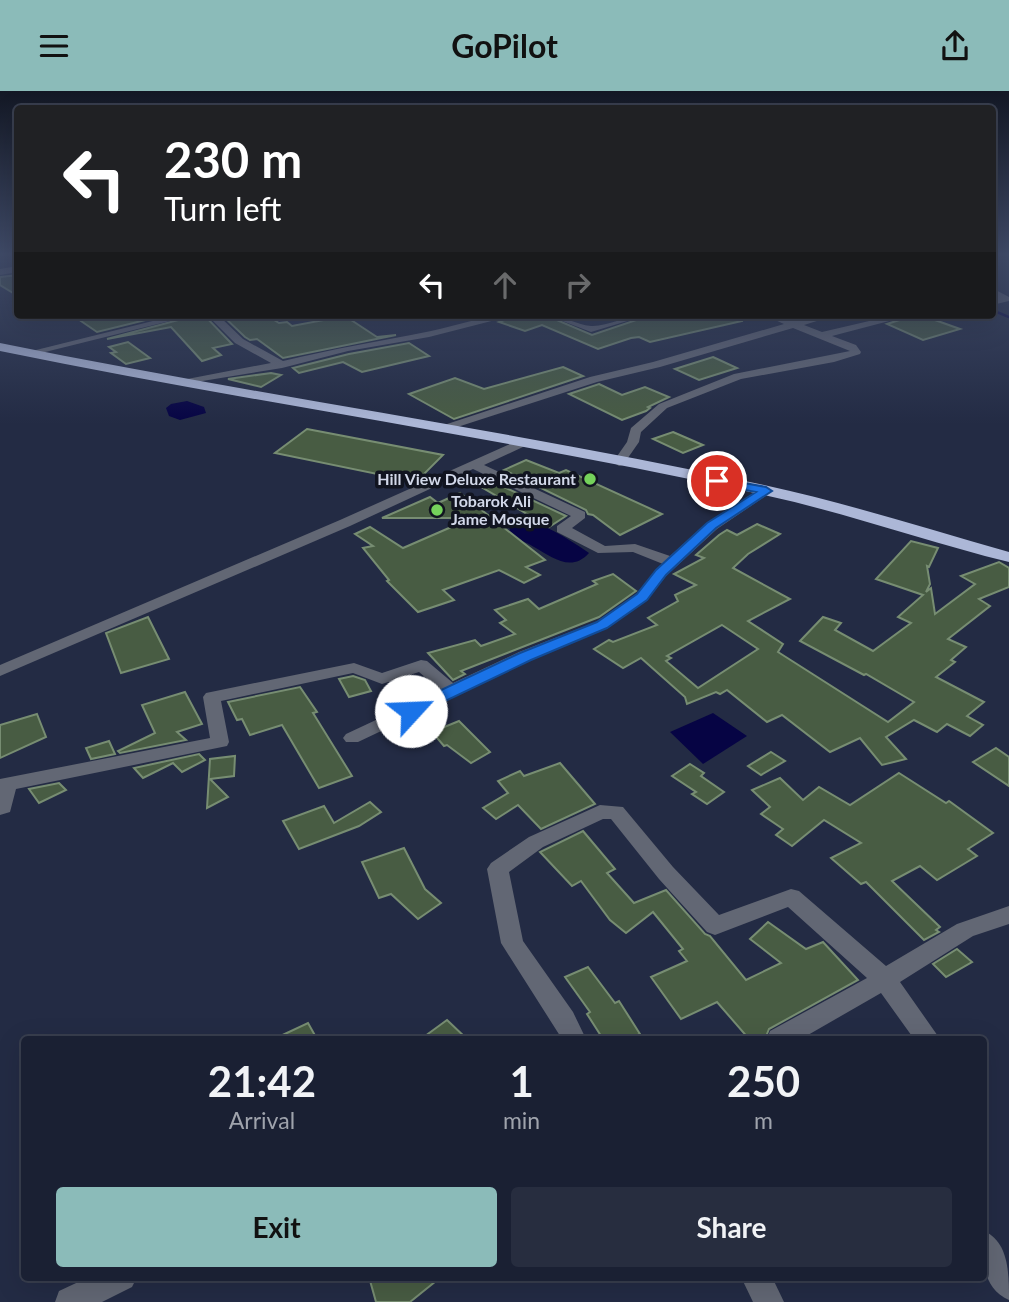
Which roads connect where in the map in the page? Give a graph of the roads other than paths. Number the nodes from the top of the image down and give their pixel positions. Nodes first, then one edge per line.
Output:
1 (172, 319) edge
2 (216, 319) edge
3 (493, 319) edge
4 (562, 319) edge
5 (628, 319) edge
6 (780, 319) edge
7 (814, 319) edge
8 (890, 319) edge
9 (793, 324) junction
10 (822, 335) junction
11 (0, 347) edge
12 (29, 353) junction
13 (282, 365) junction
14 (182, 383) junction
15 (438, 429) junction
16 (521, 443) junction
17 (619, 462) junction
18 (474, 465) junction
19 (766, 491) junction
20 (1009, 557) edge
21 (672, 562) junction
22 (0, 671) edge
23 (452, 691) junction
24 (352, 738) dead end
25 (0, 808) edge
26 (1009, 915) edge
27 (885, 980) junction
28 (573, 1036) edge
29 (784, 1036) edge
30 (926, 1036) edge
31 (987, 1250) edge
32 (114, 1281) edge
33 (758, 1281) edge
34 (1009, 1285) edge
35 (69, 1302) edge
36 (769, 1302) edge

1 - 12 street
2 - 13 street
3 - 13 street
4 - 5 street
6 - 9 street
7 - 9 street
8 - 10 street
9 - 10 street
9 - 15 street
10 - 17 street
11 - 12 highway
12 - 14 highway
13 - 14 street
14 - 15 highway
15 - 16 highway
16 - 17 highway
16 - 18 street
17 - 19 highway
18 - 21 street
18 - 22 street
19 - 20 highway
19 - 21 street
21 - 23 street
23 - 24 street
23 - 25 street
26 - 27 street
27 - 28 street
27 - 29 street
27 - 30 street
31 - 34 street
32 - 35 street
33 - 36 street

